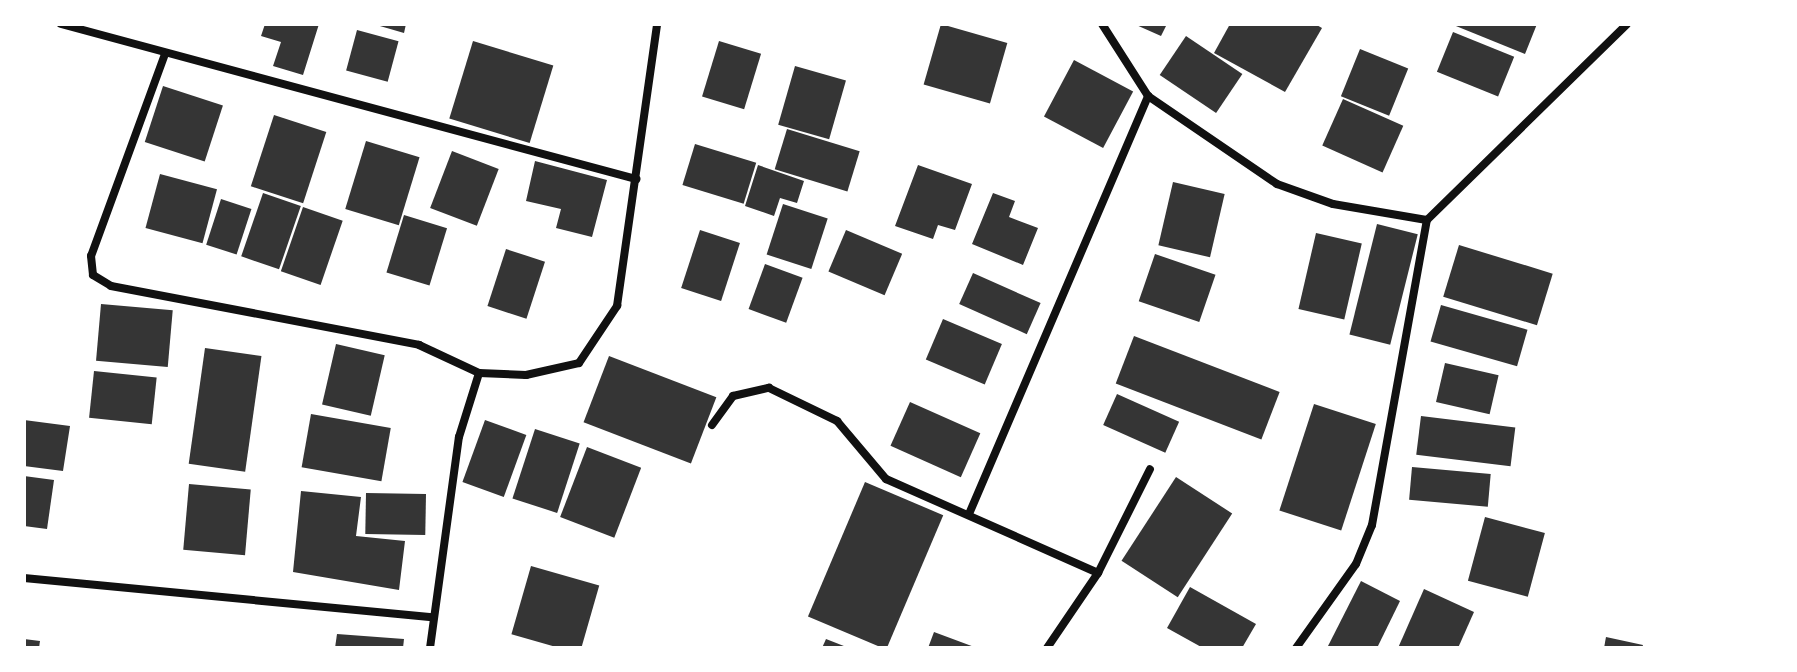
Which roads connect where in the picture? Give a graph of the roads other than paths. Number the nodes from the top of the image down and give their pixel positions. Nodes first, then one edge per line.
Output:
1 (61, 24) edge
2 (657, 24) edge
3 (1102, 24) edge
4 (1627, 24) edge
5 (165, 54) junction
6 (1148, 96) junction
7 (636, 179) junction
8 (1427, 220) junction
9 (479, 373) junction
10 (712, 425) dead end
11 (1150, 469) dead end
12 (969, 514) junction
13 (1098, 573) junction
14 (24, 578) edge
15 (432, 617) junction
16 (430, 648) edge
17 (1047, 648) edge
18 (1296, 648) edge

1 - 5 street
2 - 7 street
3 - 6 street
4 - 8 street
5 - 7 street
5 - 9 street
6 - 8 street
6 - 12 street
7 - 9 street
8 - 18 street
9 - 15 street
10 - 12 street
11 - 13 street
12 - 13 street
13 - 17 street
14 - 15 street
15 - 16 street

